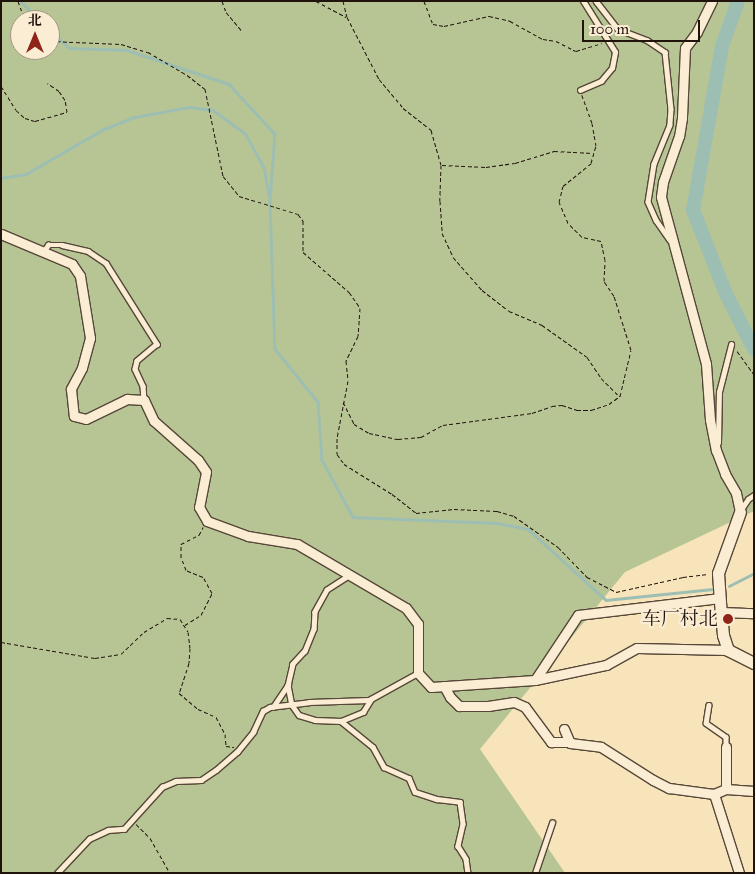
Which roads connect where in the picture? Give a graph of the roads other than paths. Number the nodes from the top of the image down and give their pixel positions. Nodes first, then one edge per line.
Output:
1 (583, 1) edge
2 (596, 1) edge
3 (712, 1) edge
4 (580, 90) road end
5 (1, 234) edge
6 (674, 245) junction
7 (43, 252) junction
8 (731, 345) road end
9 (144, 400) junction
10 (719, 457) junction
11 (754, 496) edge
12 (740, 512) junction
13 (350, 575) junction
14 (720, 598) junction
15 (721, 612) junction
16 (754, 613) edge
17 (728, 650) junction
18 (754, 663) edge
19 (418, 673) junction
20 (535, 680) junction
21 (288, 685) junction
22 (444, 686) junction
23 (371, 698) junction
24 (292, 705) junction
25 (708, 705) dead end
26 (273, 707) junction
27 (341, 722) junction
28 (564, 729) dead end
29 (570, 742) junction
30 (726, 747) joint
31 (726, 789) junction
32 (754, 791) edge
33 (714, 794) junction
34 (552, 823) dead end
35 (57, 873) edge
36 (468, 873) edge
37 (535, 873) edge
38 (739, 873) edge

1 - 4 lane
2 - 6 lane
3 - 6 street
5 - 7 street
6 - 10 street
7 - 9 lane
7 - 9 street
8 - 10 lane
9 - 13 street
10 - 12 street
11 - 12 lane
12 - 14 street
13 - 19 street
13 - 21 lane
14 - 15 street
14 - 20 street
15 - 16 street
15 - 17 street
17 - 18 street
17 - 20 street
19 - 22 street
19 - 23 lane
20 - 22 street
21 - 24 lane
21 - 26 lane
22 - 29 street
23 - 24 lane
23 - 27 lane
24 - 26 lane
24 - 27 lane
25 - 30 lane
26 - 35 lane
27 - 36 lane
28 - 29 street
29 - 33 street
30 - 31 street
31 - 32 street
31 - 33 street
33 - 38 street
34 - 37 lane

